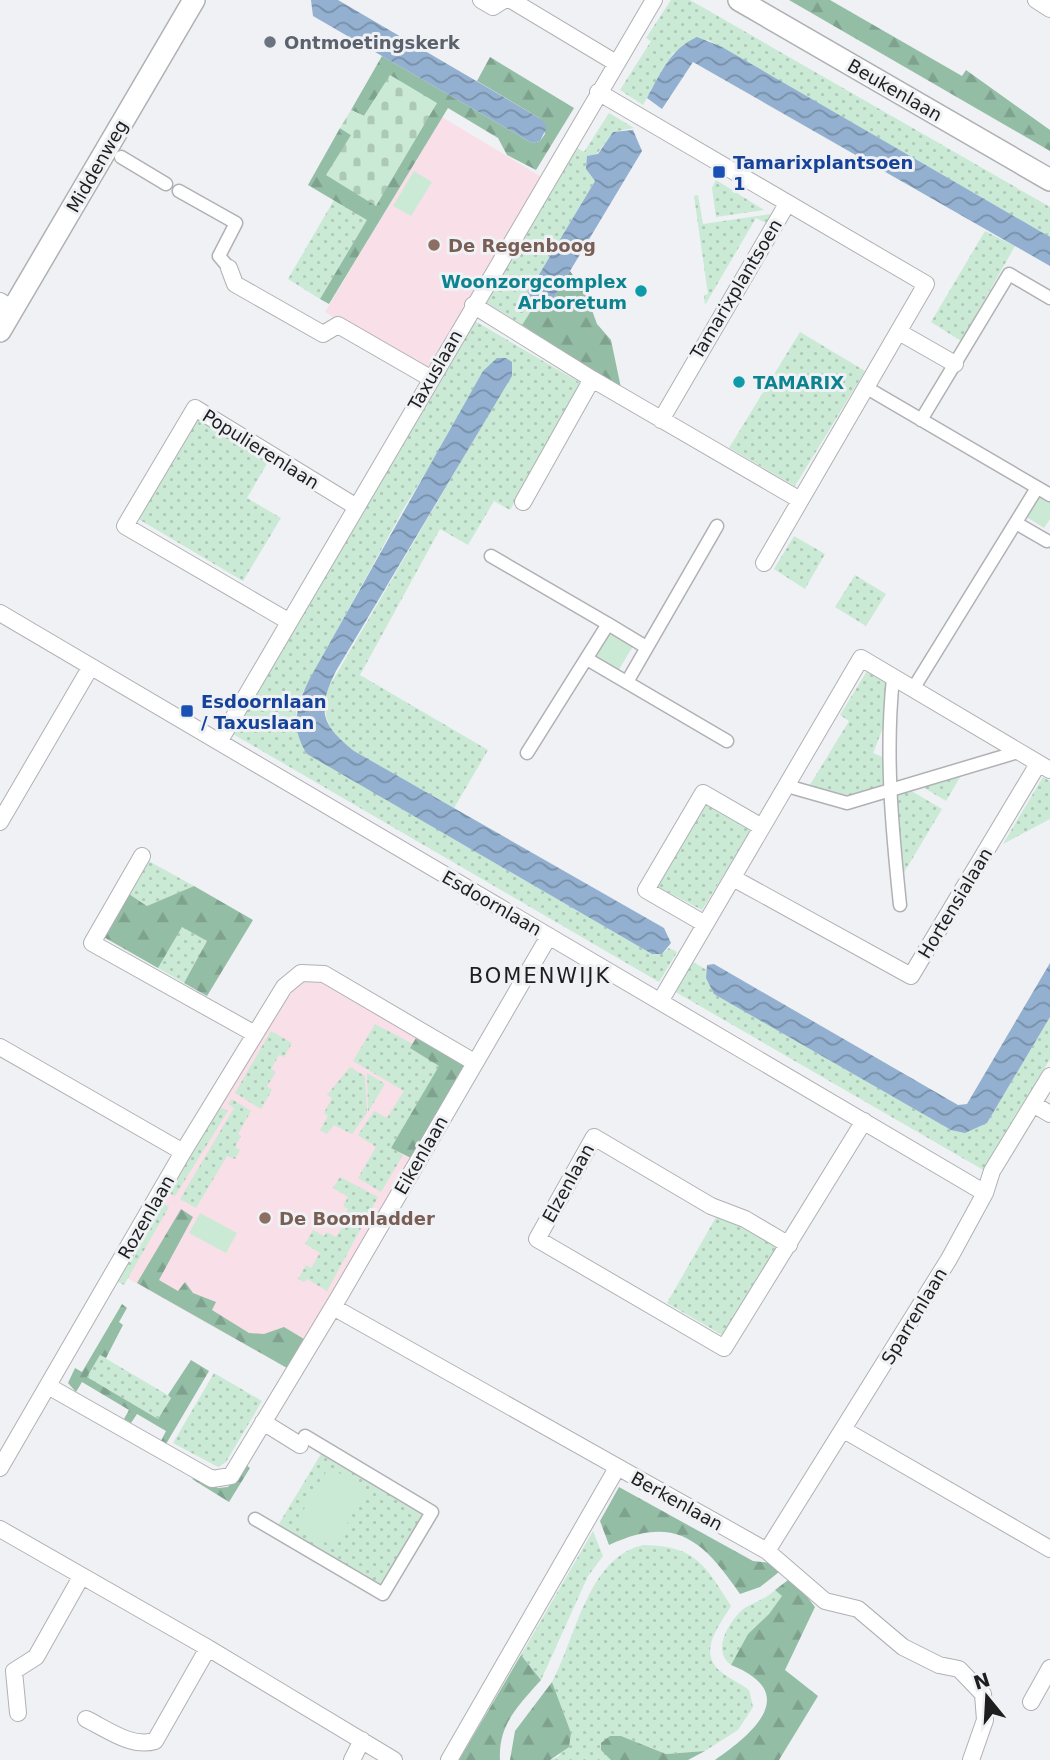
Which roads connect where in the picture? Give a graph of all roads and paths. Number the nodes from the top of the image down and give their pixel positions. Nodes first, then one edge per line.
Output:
1 (193, 0) edge
2 (481, 0) edge
3 (505, 0) edge
4 (511, 0) edge
5 (654, 0) edge
6 (739, 0) edge
7 (756, 0) edge
8 (1036, 0) edge
9 (1050, 9) edge
10 (616, 63) junction
11 (598, 92) junction
12 (121, 158) dead end
13 (1050, 170) edge
14 (1050, 180) edge
15 (166, 184) dead end
16 (179, 191) dead end
17 (787, 204) junction
18 (229, 268) joint
19 (1050, 298) edge
20 (6, 305) edge
21 (473, 305) junction
22 (0, 331) edge
23 (899, 332) junction
24 (955, 364) junction
25 (430, 378) junction
26 (592, 379) junction
27 (867, 388) junction
28 (661, 420) junction
29 (921, 420) junction
30 (1037, 488) junction
31 (1050, 495) edge
32 (800, 500) junction
33 (523, 502) dead end
34 (355, 506) junction
35 (1016, 523) junction
36 (717, 526) dead end
37 (1049, 540) edge
38 (491, 556) dead end
39 (764, 563) dead end
40 (0, 613) edge
41 (288, 621) junction
42 (608, 624) junction
43 (646, 647) junction
44 (587, 659) junction
45 (90, 668) junction
46 (894, 678) junction
47 (626, 681) junction
48 (913, 689) junction
49 (727, 741) dead end
50 (219, 742) junction
51 (1018, 752) junction
52 (527, 753) dead end
53 (1044, 767) edge
54 (787, 786) junction
55 (888, 792) junction
56 (0, 822) edge
57 (762, 827) junction
58 (142, 856) dead end
59 (733, 878) junction
60 (900, 905) dead end
61 (705, 924) junction
62 (549, 936) junction
63 (661, 1000) junction
64 (255, 1034) junction
65 (0, 1047) edge
66 (474, 1062) junction
67 (1050, 1076) edge
68 (1033, 1104) junction
69 (1050, 1114) edge
70 (864, 1121) junction
71 (183, 1152) junction
72 (985, 1193) junction
73 (789, 1245) junction
74 (333, 1307) junction
75 (48, 1385) junction
76 (263, 1422) junction
77 (844, 1430) junction
78 (300, 1445) joint
79 (0, 1468) edge
80 (617, 1468) junction
81 (255, 1519) dead end
82 (0, 1529) edge
83 (1050, 1549) edge
84 (767, 1551) junction
85 (81, 1577) junction
86 (208, 1648) junction
87 (1050, 1668) edge
88 (1031, 1702) dead end
89 (18, 1713) dead end
90 (86, 1719) dead end
91 (362, 1740) junction
92 (145, 1752) edge
93 (352, 1760) edge
94 (394, 1760) edge
95 (449, 1760) edge
96 (971, 1760) edge

1 - 20 street, Middenweg
2 - 3 street
4 - 10 street
5 - 10 street, Taxuslaan
6 - 14 street, Beukenlaan
7 - 13 street, Beukenlaan
8 - 9 street
10 - 11 street, Taxuslaan
11 - 17 street, Tamarixplantsoen
11 - 21 street, Taxuslaan
12 - 15 street
16 - 18 street
17 - 23 street
17 - 28 street, Tamarixplantsoen
18 - 25 street
19 - 24 street
20 - 22 street, Middenweg
21 - 25 street, Taxuslaan
21 - 26 street
23 - 24 street
23 - 27 street
24 - 29 street
25 - 34 street, Taxuslaan
26 - 28 street
26 - 33 street
27 - 29 street
27 - 32 street
28 - 32 street
29 - 30 street
30 - 31 street
30 - 35 street
32 - 39 street
34 - 41 street, Taxuslaan
34 - 41 street, Populierenlaan
35 - 37 street
35 - 48 street
36 - 43 street
38 - 42 street
40 - 45 street, Esdoornlaan
41 - 50 street, Taxuslaan
42 - 43 street
42 - 44 street
43 - 47 street
44 - 47 street
44 - 52 street
45 - 50 street, Esdoornlaan
45 - 56 street
46 - 48 street
46 - 54 street
46 - 55 street
47 - 49 street
48 - 51 street
50 - 62 street, Esdoornlaan
51 - 53 street
51 - 55 street
53 - 59 street, Hortensialaan
54 - 55 street
54 - 57 street
55 - 60 street
57 - 59 street
57 - 61 street
58 - 64 street
59 - 61 street
61 - 63 street
62 - 63 street, Esdoornlaan
62 - 66 street, Eikenlaan
63 - 70 street, Esdoornlaan
64 - 66 street, Rozenlaan
64 - 71 street, Rozenlaan
65 - 71 street
66 - 74 street, Eikenlaan
67 - 68 street, Sparrenlaan
68 - 69 street
68 - 72 street, Sparrenlaan
70 - 72 street, Esdoornlaan
70 - 73 street, Elzenlaan
71 - 75 street, Rozenlaan
72 - 77 street, Sparrenlaan
73 - 73 street, Elzenlaan
74 - 76 street, Eikenlaan
74 - 80 street, Berkenlaan
75 - 76 street, Eikenlaan
75 - 79 street, Rozenlaan
76 - 78 street
77 - 83 street
77 - 84 street, Sparrenlaan
78 - 81 street
80 - 84 street, Berkenlaan
80 - 95 street
82 - 85 street
84 - 96 street, Berkenlaan
85 - 86 street
85 - 89 street
86 - 91 street
86 - 92 street
87 - 88 street
90 - 92 street
91 - 93 street
91 - 94 street

